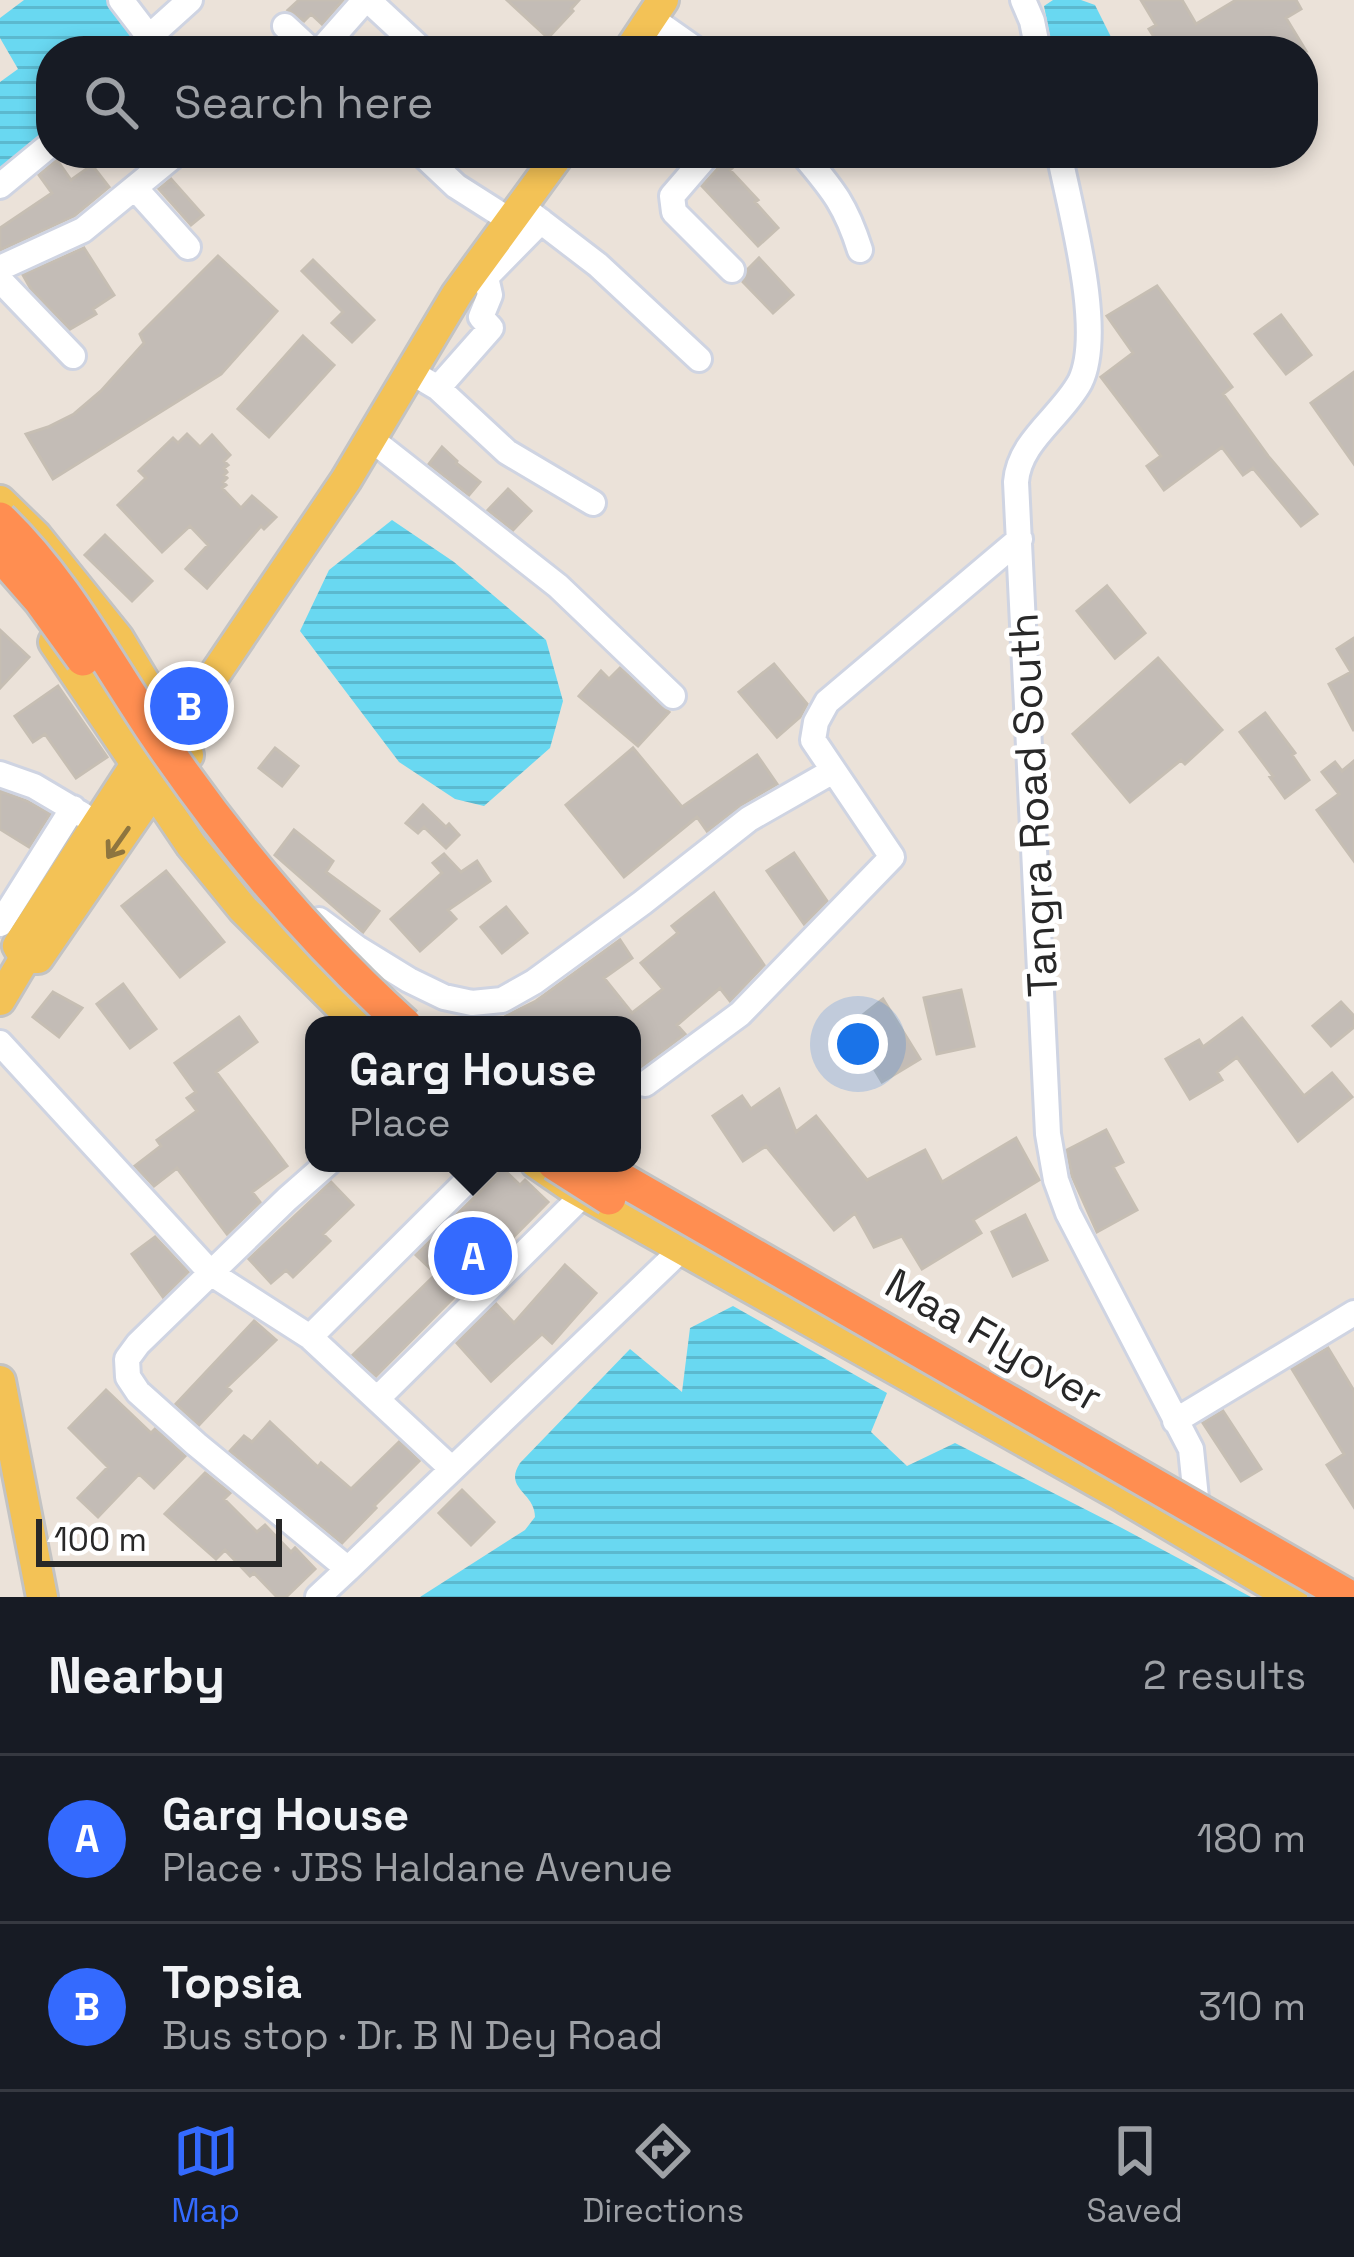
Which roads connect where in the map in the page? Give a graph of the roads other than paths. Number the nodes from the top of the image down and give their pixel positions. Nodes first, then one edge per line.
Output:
1 (122, 0) edge
2 (190, 0) edge
3 (367, 0) edge
4 (1023, 0) edge
5 (657, 9) edge
6 (285, 26) dead end
7 (148, 36) edge
8 (161, 36) edge
9 (297, 36) edge
10 (331, 36) edge
11 (407, 36) edge
12 (639, 36) edge
13 (683, 36) edge
14 (1035, 36) edge
15 (36, 156) edge
16 (159, 168) edge
17 (437, 168) edge
18 (546, 168) edge
19 (696, 168) edge
20 (815, 168) edge
21 (1062, 168) edge
22 (0, 186) edge
23 (135, 188) junction
24 (524, 216) junction
25 (188, 247) dead end
26 (860, 250) dead end
27 (0, 268) edge
28 (732, 270) dead end
29 (0, 280) edge
30 (73, 356) dead end
31 (698, 359) dead end
32 (424, 380) junction
33 (371, 439) junction
34 (0, 501) edge
35 (593, 503) dead end
36 (0, 519) edge
37 (1020, 539) junction
38 (0, 554) edge
39 (0, 578) edge
40 (673, 696) dead end
41 (180, 712) junction
42 (183, 747) junction
43 (135, 765) junction
44 (832, 771) junction
45 (0, 774) edge
46 (153, 792) junction
47 (85, 817) junction
48 (319, 920) junction
49 (11, 942) edge
50 (0, 997) edge
51 (350, 1016) edge
52 (366, 1016) edge
53 (395, 1016) edge
54 (407, 1016) edge
55 (0, 1043) edge
56 (644, 1084) dead end
57 (318, 1172) edge
58 (475, 1172) edge
59 (568, 1172) edge
60 (627, 1172) edge
61 (588, 1178) edge
62 (682, 1249) junction
63 (212, 1274) junction
64 (1354, 1312) edge
65 (310, 1337) junction
66 (0, 1381) edge
67 (378, 1398) junction
68 (1175, 1420) junction
69 (452, 1468) junction
70 (1196, 1498) junction
71 (1178, 1529) junction
72 (348, 1569) junction
73 (1350, 1587) edge
74 (42, 1597) edge
75 (318, 1597) edge
76 (1292, 1597) edge
77 (1309, 1597) edge

1 - 7 street
2 - 8 street
3 - 10 street
3 - 11 street
4 - 14 street
5 - 12 main road
5 - 13 street
6 - 9 street
15 - 22 street
16 - 23 street
17 - 24 street
18 - 24 main road
19 - 28 street
20 - 26 street
21 - 37 street, Tangra Road South
23 - 25 street
23 - 27 street
24 - 31 street
24 - 32 main road
24 - 32 street
29 - 30 street
32 - 33 main road
32 - 35 street
33 - 40 street
33 - 41 main road
34 - 41 main road
36 - 53 highway, bridge
37 - 44 street
37 - 68 street, Tangra Road South
38 - 52 highway, bridge
39 - 43 main road
41 - 42 main road
41 - 43 main road
42 - 46 main road
42 - 48 main road
43 - 46 main road
43 - 47 main road
44 - 48 street
44 - 56 street
45 - 47 street
46 -> 49 main road
46 - 51 main road
47 - 49 main road
48 - 54 main road
49 - 50 main road
55 - 63 street
57 - 63 street
58 - 65 street
59 - 77 highway, Maa Flyover, bridge
60 - 70 main road
61 - 62 main road
61 - 67 street
61 - 73 highway, Maa Flyover, bridge
62 - 69 street
62 - 71 main road
63 - 65 street
63 - 72 street
64 - 68 street
65 - 67 street
66 - 74 main road
67 - 69 street
68 - 70 street, Tangra Road South
69 - 72 street
70 - 71 street
70 - 73 main road
71 - 76 main road
72 - 75 street

